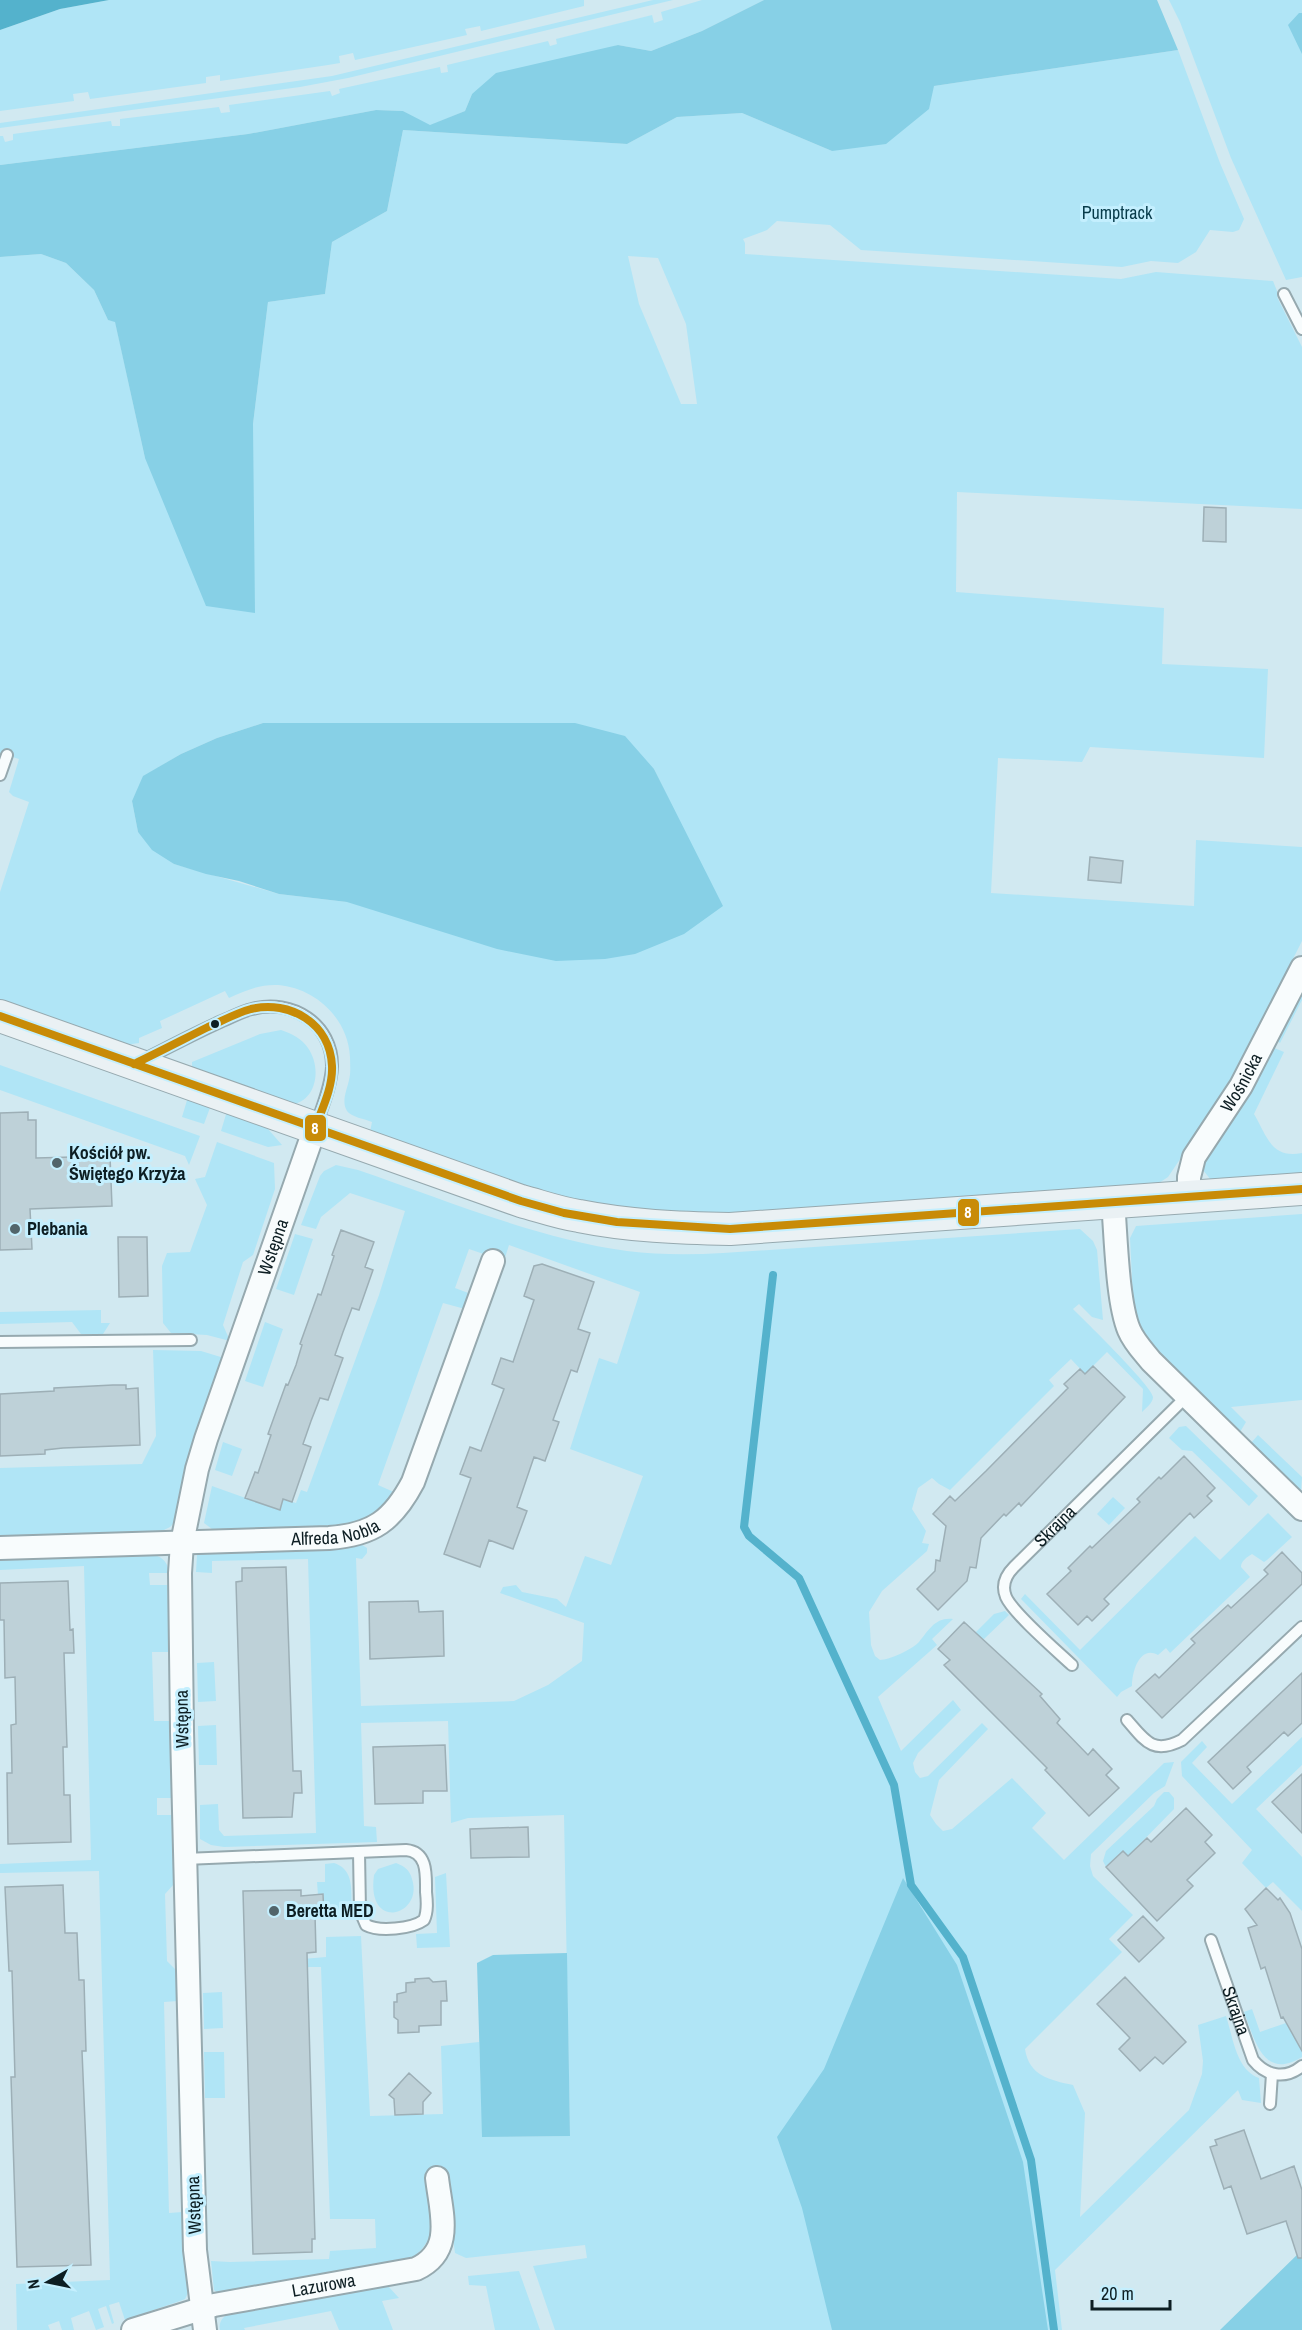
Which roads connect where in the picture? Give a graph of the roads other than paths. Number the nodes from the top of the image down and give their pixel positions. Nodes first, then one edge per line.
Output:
1 (1284, 294) dead end
2 (1302, 329) edge
3 (7, 755) dead end
4 (0, 775) edge
5 (1302, 968) edge
6 (0, 1016) edge
7 (134, 1064) junction
8 (315, 1128) junction
9 (1302, 1189) edge
10 (1189, 1197) junction
11 (1113, 1202) junction
12 (493, 1261) dead end
13 (191, 1340) dead end
14 (0, 1342) edge
15 (1187, 1396) junction
16 (1302, 1509) edge
17 (182, 1543) junction
18 (0, 1548) edge
19 (1302, 1627) edge
20 (1072, 1665) dead end
21 (1127, 1720) dead end
22 (359, 1852) junction
23 (186, 1859) junction
24 (1212, 1940) dead end
25 (1302, 2066) edge
26 (1272, 2074) junction
27 (1270, 2104) dead end
28 (436, 2178) dead end
29 (201, 2307) junction
30 (133, 2330) edge
31 (205, 2330) edge

1 - 2 lane
3 - 4 lane
5 - 10 street, Wośnicka
6 - 7 street
7 - 8 street
7 - 8 lane
8 - 11 street
8 - 17 street, Wstępna
9 - 10 street
10 - 11 street
11 - 15 street
12 - 17 street, Alfreda Nobla
13 - 14 lane
15 - 16 street
15 - 20 lane, Skrajna
17 - 18 street, Alfreda Nobla
17 - 23 street, Wstępna
19 - 21 lane
22 - 22 lane
22 - 23 lane
23 - 29 street, Wstępna
24 - 26 lane, Skrajna
25 - 26 lane
26 - 27 lane
28 - 29 street, Lazurowa
29 - 30 street, Lazurowa
29 - 31 street, Wstępna

